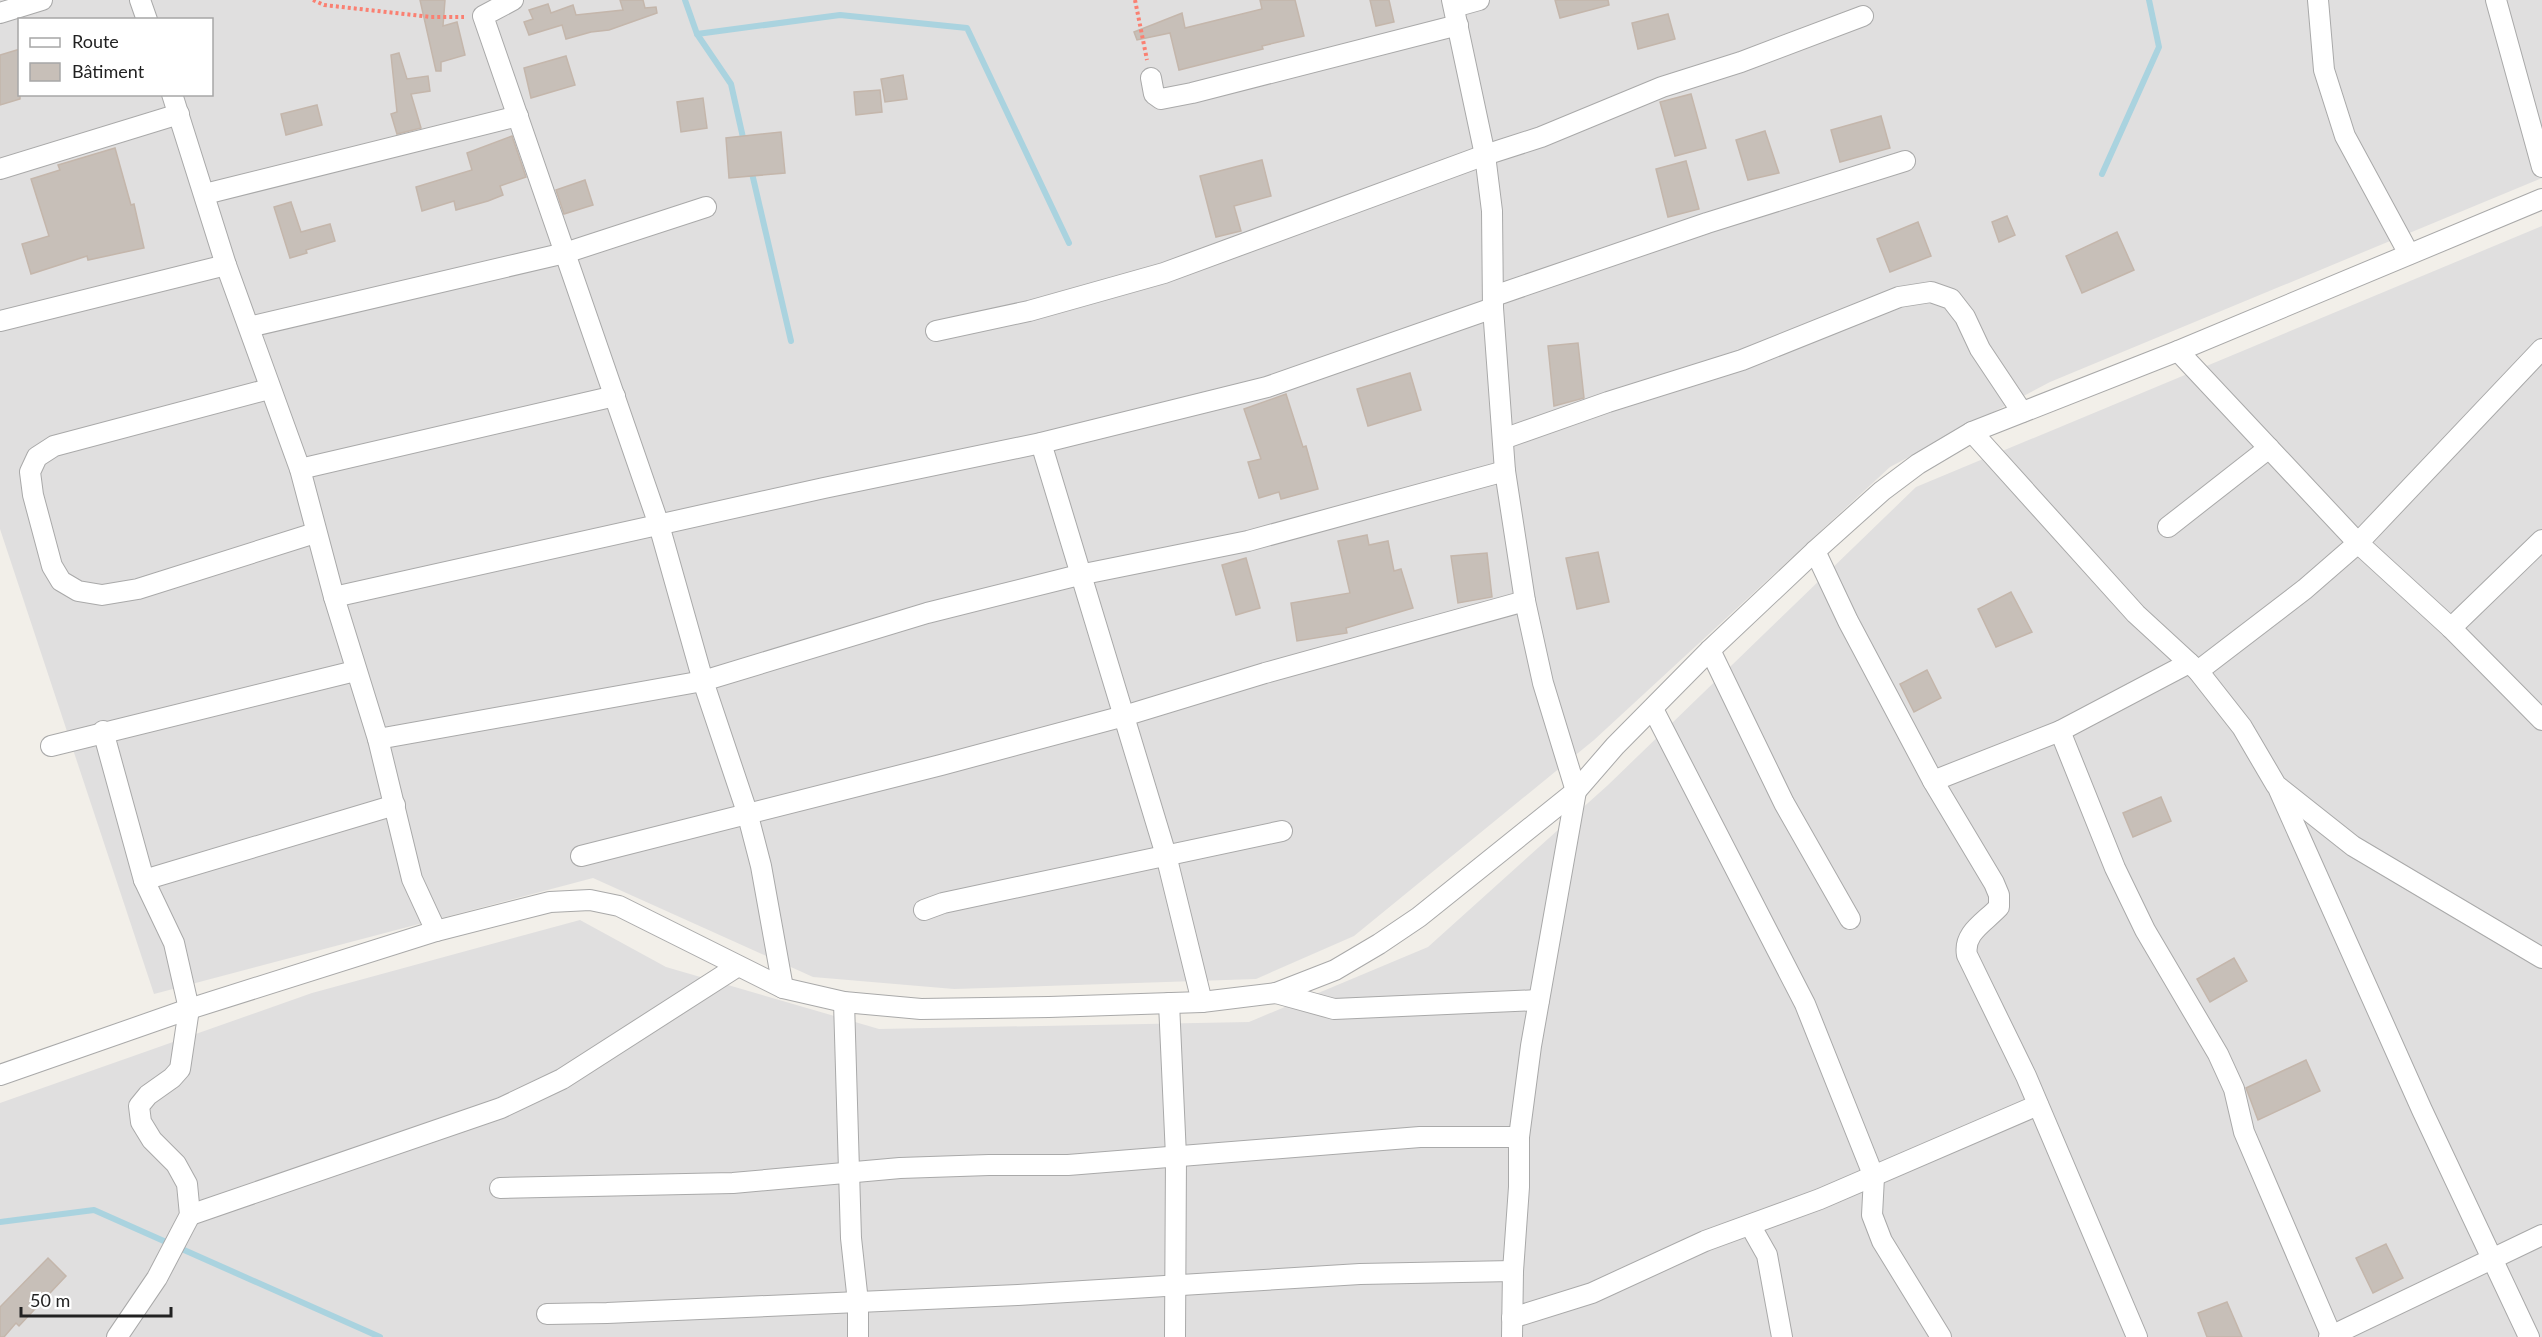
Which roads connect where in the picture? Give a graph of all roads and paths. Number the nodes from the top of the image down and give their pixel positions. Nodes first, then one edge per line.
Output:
1 (42, 0) edge
2 (140, 0) edge
3 (313, 0) edge
4 (513, 0) edge
5 (1135, 0) edge
6 (1479, 0) edge
7 (2318, 0) edge
8 (2496, 0) edge
9 (1455, 11) edge
10 (0, 14) edge
11 (483, 16) junction
12 (1863, 16) dead end
13 (146, 18) edge
14 (1151, 78) joint
15 (173, 96) edge
16 (179, 114) junction
17 (519, 116) junction
18 (1485, 154) junction
19 (1905, 161) dead end
20 (2542, 167) edge
21 (0, 170) edge
22 (205, 194) junction
23 (2542, 199) edge
24 (706, 207) dead end
25 (565, 253) junction
26 (2409, 254) junction
27 (225, 265) junction
28 (1493, 302) junction
29 (0, 321) edge
30 (249, 327) junction
31 (936, 331) dead end
32 (2542, 349) edge
33 (2178, 351) junction
34 (269, 389) junction
35 (615, 396) junction
36 (2022, 412) junction
37 (1972, 432) junction
38 (1503, 439) junction
39 (1041, 443) junction
40 (2269, 448) junction
41 (300, 469) junction
42 (1505, 471) junction
43 (659, 525) junction
44 (2168, 527) dead end
45 (315, 533) junction
46 (2542, 540) edge
47 (2358, 543) junction
48 (1815, 551) junction
49 (1079, 575) junction
50 (334, 597) junction
51 (1525, 601) junction
52 (2451, 628) junction
53 (1710, 650) junction
54 (2193, 667) junction
55 (356, 671) junction
56 (704, 681) junction
57 (1653, 709) junction
58 (1124, 716) junction
59 (2542, 720) edge
60 (2060, 731) junction
61 (103, 732) junction
62 (378, 739) junction
63 (51, 746) dead end
64 (1933, 781) junction
65 (2276, 785) junction
66 (1576, 791) junction
67 (394, 805) junction
68 (747, 812) junction
69 (1282, 831) dead end
70 (1166, 855) junction
71 (581, 856) dead end
72 (144, 880) junction
73 (924, 910) dead end
74 (1850, 919) dead end
75 (436, 931) junction
76 (2542, 958) edge
77 (738, 966) junction
78 (783, 988) junction
79 (1276, 993) junction
80 (1539, 1000) junction
81 (844, 1002) junction
82 (1202, 1002) junction
83 (1169, 1003) junction
84 (189, 1009) junction
85 (0, 1076) edge
86 (2038, 1105) junction
87 (1519, 1137) junction
88 (1176, 1156) junction
89 (850, 1173) junction
90 (1874, 1177) junction
91 (500, 1188) dead end
92 (190, 1215) junction
93 (1750, 1224) junction
94 (2542, 1235) edge
95 (2491, 1259) junction
96 (1513, 1271) junction
97 (1174, 1285) junction
98 (858, 1302) junction
99 (547, 1314) dead end
100 (1512, 1327) edge
101 (117, 1337) edge
102 (858, 1337) edge
103 (1175, 1337) edge
104 (1782, 1337) edge
105 (1941, 1337) edge
106 (2137, 1337) edge
107 (2331, 1337) edge
108 (2529, 1337) edge

1 - 10 street
2 - 13 street
3 - 11 path
4 - 11 street
5 - 14 path
6 - 9 street
7 - 26 street
8 - 20 street
9 - 14 street
9 - 18 street
11 - 17 street
12 - 18 street
15 - 16 street
16 - 21 street
16 - 22 street
17 - 22 street
17 - 25 street
18 - 28 street
18 - 31 street
19 - 28 street
22 - 27 street
23 - 26 street
24 - 25 street
25 - 30 street
25 - 35 street
26 - 33 street
27 - 29 street
27 - 30 street
28 - 38 street
28 - 39 street
30 - 34 street
32 - 47 street
33 - 36 street
33 - 40 street
34 - 41 street
34 - 45 street
35 - 41 street
35 - 43 street
36 - 37 street
36 - 38 street
37 - 48 street
37 - 54 street
38 - 42 street
39 - 43 street
39 - 49 street
40 - 44 street
40 - 47 street
41 - 45 street
42 - 49 street
42 - 51 street
43 - 50 street
43 - 56 street
45 - 50 street
46 - 52 street
47 - 52 street
47 - 54 street
48 - 53 street
48 - 64 street
49 - 56 street
49 - 58 street
50 - 55 street
51 - 58 street
51 - 66 street
52 - 59 street
53 - 57 street
53 - 74 street
54 - 60 street
54 - 65 street
55 - 61 street
55 - 62 street
56 - 62 street
56 - 68 street
57 - 66 street
57 - 90 street
58 - 68 street
58 - 70 street
60 - 64 street
60 - 107 street
61 - 63 street
61 - 72 street
62 - 67 street
64 - 86 street
65 - 76 street
65 - 95 street
66 - 79 street
66 - 80 street
67 - 72 street
67 - 75 street
68 - 71 street
68 - 78 street
69 - 70 street
70 - 73 street
70 - 82 street
72 - 84 street
75 - 77 street
75 - 84 street
77 - 78 street
77 - 92 street
78 - 81 street
79 - 80 street
79 - 82 street
80 - 87 street
81 - 83 street
81 - 89 street
82 - 83 street
83 - 88 street
84 - 85 street
84 - 92 street
86 - 90 street
86 - 106 street
87 - 88 street
87 - 96 street
88 - 89 street
88 - 97 street
89 - 91 street
89 - 98 street
90 - 93 street
90 - 105 street
92 - 101 street
93 - 100 street
93 - 104 street
94 - 95 street
95 - 107 street
95 - 108 street
96 - 97 street
96 - 100 street
97 - 98 street
97 - 103 street
98 - 99 street
98 - 102 street

